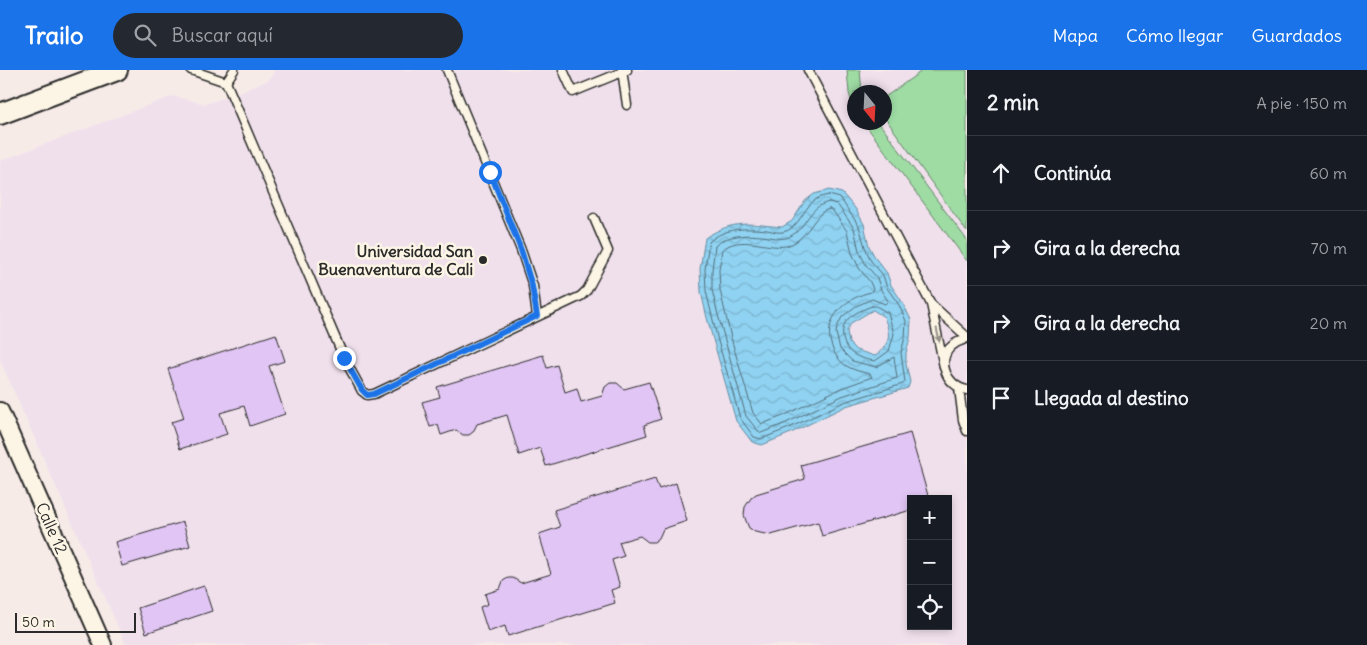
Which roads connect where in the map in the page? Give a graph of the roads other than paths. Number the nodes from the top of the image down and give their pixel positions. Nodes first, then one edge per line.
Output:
1 (117, 70) edge
2 (191, 70) edge
3 (234, 70) edge
4 (447, 70) edge
5 (563, 70) edge
6 (808, 70) edge
7 (623, 71) edge
8 (226, 82) junction
9 (627, 105) dead end
10 (0, 114) edge
11 (594, 218) dead end
12 (930, 304) junction
13 (537, 316) junction
14 (967, 338) edge
15 (944, 367) junction
16 (963, 389) edge
17 (0, 412) edge
18 (967, 431) edge
19 (103, 645) edge

1 - 10 street
2 - 8 lane
3 - 8 lane
4 - 13 lane
5 - 7 lane
6 - 12 lane
7 - 9 lane
8 - 13 lane
11 - 13 lane
12 - 14 lane
12 -> 15 lane
14 - 15 lane
15 - 16 lane
16 - 18 lane
17 - 19 street, Calle 12

